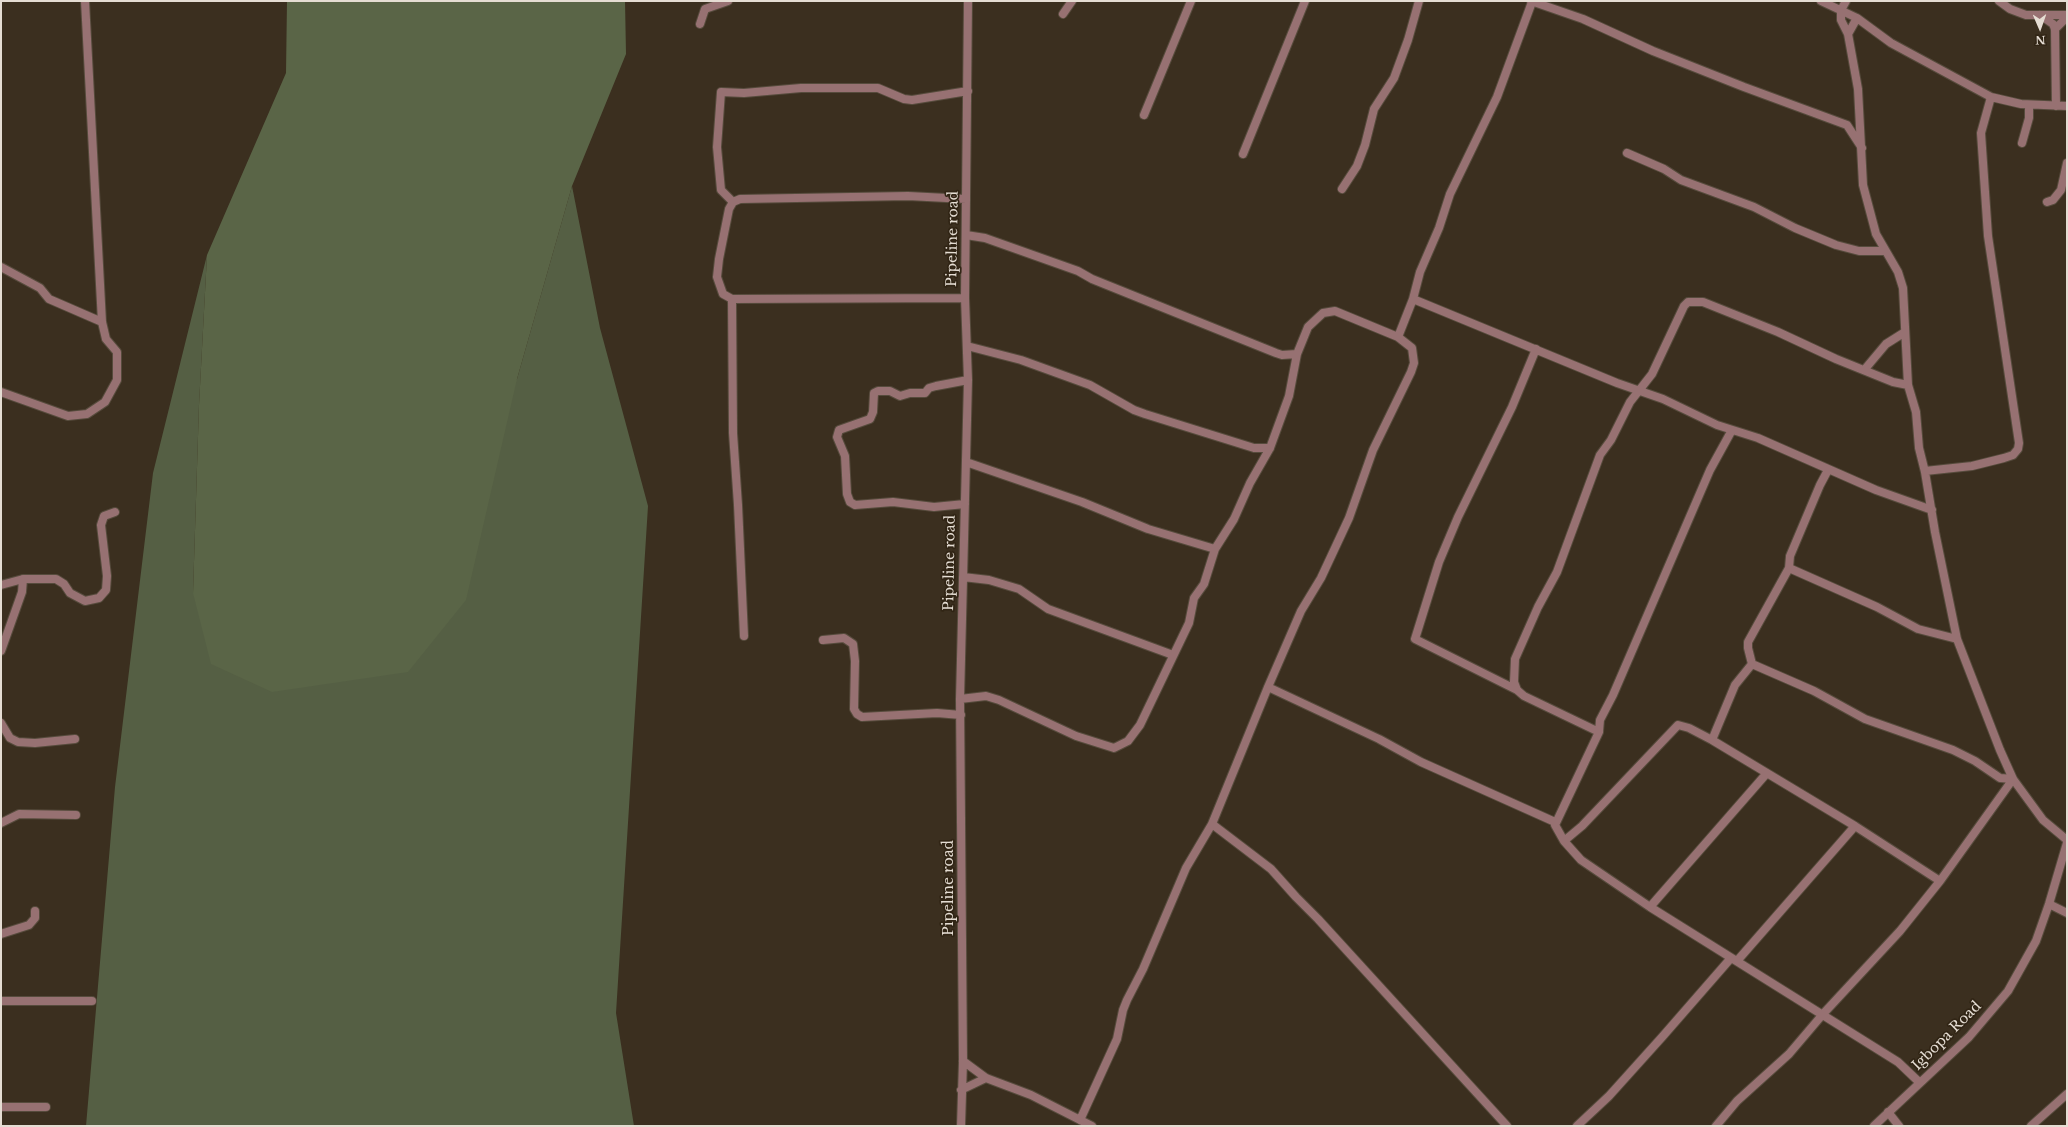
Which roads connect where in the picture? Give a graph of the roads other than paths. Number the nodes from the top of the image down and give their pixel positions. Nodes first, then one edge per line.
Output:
1 (85, 1) edge
2 (728, 1) edge
3 (968, 1) edge
4 (1072, 1) edge
5 (1191, 1) edge
6 (1305, 1) edge
7 (1419, 1) edge
8 (1531, 1) edge
9 (1821, 1) edge
10 (1846, 1) edge
11 (1999, 1) edge
12 (1841, 10) junction
13 (1063, 14) dead end
14 (2040, 15) junction
15 (2067, 16) edge
16 (1857, 18) junction
17 (700, 24) dead end
18 (2055, 29) junction
19 (1848, 34) junction
20 (968, 91) junction
21 (1991, 97) junction
22 (2029, 105) junction
23 (2056, 106) junction
24 (2067, 106) edge
25 (1144, 115) dead end
26 (2022, 142) dead end
27 (1862, 148) junction
28 (1627, 153) dead end
29 (1243, 154) dead end
30 (2067, 163) edge
31 (1342, 189) dead end
32 (966, 199) junction
33 (733, 202) junction
34 (2047, 202) dead end
35 (966, 235) junction
36 (1885, 251) junction
37 (1, 267) edge
38 (965, 298) junction
39 (732, 299) junction
40 (1413, 299) junction
41 (102, 322) junction
42 (1905, 332) junction
43 (1398, 337) junction
44 (967, 346) junction
45 (1536, 349) junction
46 (1297, 354) junction
47 (1865, 369) junction
48 (968, 380) junction
49 (1908, 385) junction
50 (1639, 389) junction
51 (1, 392) edge
52 (1732, 430) junction
53 (1270, 448) junction
54 (966, 462) junction
55 (1828, 470) junction
56 (1925, 471) junction
57 (1930, 499) junction
58 (965, 504) junction
59 (1922, 506) junction
60 (1932, 510) junction
61 (115, 512) dead end
62 (1214, 549) junction
63 (1789, 568) junction
64 (963, 577) junction
65 (23, 579) junction
66 (1, 585) edge
67 (744, 636) dead end
68 (1957, 639) junction
69 (823, 640) dead end
70 (1, 651) edge
71 (1174, 655) junction
72 (1752, 664) junction
73 (1268, 687) junction
74 (1517, 690) junction
75 (960, 699) junction
76 (961, 715) junction
77 (1, 723) edge
78 (1599, 732) junction
79 (75, 740) dead end
80 (1712, 740) junction
81 (1767, 773) junction
82 (2013, 779) junction
83 (76, 815) dead end
84 (1556, 822) junction
85 (1, 823) edge
86 (1212, 824) junction
87 (1855, 826) junction
88 (2067, 840) edge
89 (1564, 841) junction
90 (2067, 844) edge
91 (1940, 881) junction
92 (2049, 904) junction
93 (1650, 907) junction
94 (35, 911) dead end
95 (2067, 913) edge
96 (1, 934) edge
97 (1734, 960) junction
98 (1, 1001) edge
99 (92, 1001) dead end
100 (1823, 1014) junction
101 (963, 1061) junction
102 (986, 1078) junction
103 (1919, 1082) junction
104 (962, 1090) junction
105 (2067, 1094) edge
106 (1, 1107) edge
107 (46, 1107) dead end
108 (1888, 1112) junction
109 (1080, 1120) junction
110 (961, 1126) edge
111 (1092, 1126) edge
112 (1507, 1126) edge
113 (1577, 1126) edge
114 (1716, 1126) edge
115 (1874, 1126) edge
116 (1899, 1126) edge
117 (2031, 1126) edge

1 - 41 street
2 - 17 street
3 - 20 street, Pipeline road
4 - 13 street
5 - 25 street
6 - 29 street
7 - 31 street
8 - 27 street
8 - 40 street
9 - 12 street
10 - 12 street
11 - 14 street
12 - 16 street
12 - 19 street
14 - 15 street
14 - 18 street
15 - 18 street
16 - 19 street
16 - 21 street
18 - 23 street
19 - 27 street
20 - 32 street, Pipeline road
20 - 33 street
21 - 22 street
21 - 56 street
22 - 23 street
22 - 26 street
23 - 24 street
27 - 36 street
28 - 36 street
30 - 34 street
32 - 33 street
32 - 35 street, Pipeline road
33 - 39 street
35 - 38 street, Pipeline road
35 - 46 street
36 - 42 street
37 - 41 street
38 - 39 street
38 - 44 street, Pipeline road
39 - 67 street
40 - 43 street
40 - 45 street
41 - 51 street
42 - 47 street
42 - 49 street
43 - 46 street
43 - 73 street
44 - 48 street, Pipeline road
44 - 53 street
45 - 50 street
45 - 74 street
46 - 53 street
47 - 49 street
47 - 50 street
48 - 54 street, Pipeline road
48 - 58 street
49 - 56 street
50 - 52 street
50 - 74 street
52 - 55 street
52 - 78 street
53 - 62 street
54 - 58 street, Pipeline road
54 - 62 street
55 - 59 street
55 - 63 street
56 - 57 street
57 - 59 street
57 - 60 street
58 - 64 street, Pipeline road
59 - 60 street
60 - 68 street
61 - 65 street
62 - 71 street
63 - 68 street
63 - 72 street
64 - 71 street
64 - 75 street, Pipeline road
65 - 66 street
65 - 70 street
68 - 82 street
69 - 76 street
71 - 75 street
72 - 80 street
72 - 82 street
73 - 84 street
73 - 86 street
74 - 78 street
75 - 76 street, Pipeline road
76 - 101 street, Pipeline road
77 - 79 street
78 - 84 street
80 - 81 street
80 - 89 street
81 - 87 street
81 - 93 street
82 - 88 street
82 - 91 street
83 - 85 street
84 - 89 street
86 - 109 street
86 - 112 street
87 - 91 street
87 - 97 street
89 - 93 street
90 - 92 street, Igbopa Road
91 - 100 street
92 - 95 street
92 - 103 street, Igbopa Road
93 - 97 street
94 - 96 street
97 - 100 street
97 - 113 street
98 - 99 street
100 - 103 street
100 - 114 street
101 - 102 street
101 - 104 street, Pipeline road
102 - 104 street
102 - 109 street
103 - 108 street, Igbopa Road
104 - 110 street, Pipeline road
105 - 117 street
106 - 107 street
108 - 115 street, Igbopa Road
108 - 116 street
109 - 111 street

